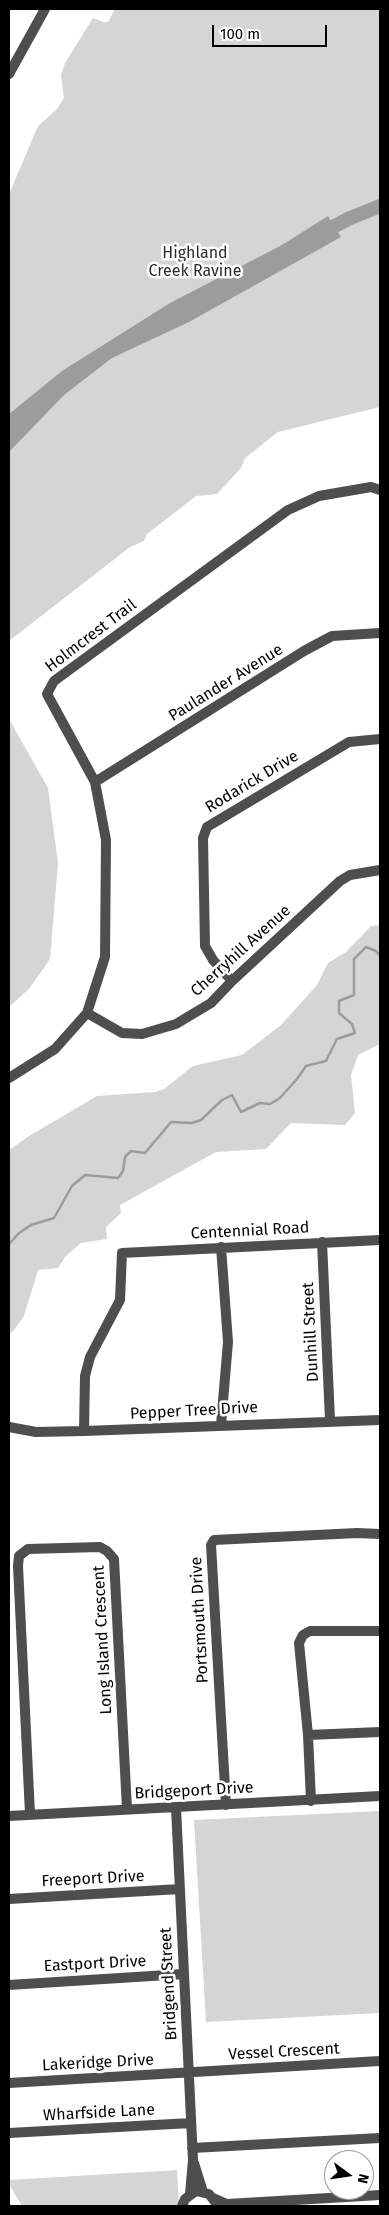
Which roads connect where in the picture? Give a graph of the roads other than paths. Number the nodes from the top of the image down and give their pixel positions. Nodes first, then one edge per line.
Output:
1 (45, 9) edge
2 (9, 74) edge
3 (380, 490) edge
4 (380, 633) edge
5 (380, 739) edge
6 (95, 782) junction
7 (380, 870) edge
8 (232, 981) junction
9 (87, 1013) junction
10 (9, 1078) edge
11 (380, 1240) edge
12 (322, 1242) junction
13 (221, 1247) junction
14 (330, 1420) junction
15 (380, 1420) edge
16 (221, 1425) junction
17 (9, 1428) edge
18 (84, 1432) junction
19 (380, 1534) edge
20 (380, 1631) edge
21 (380, 1732) edge
22 (308, 1735) junction
23 (380, 1796) edge
24 (310, 1801) junction
25 (226, 1805) junction
26 (176, 1808) junction
27 (127, 1810) junction
28 (30, 1814) junction
29 (9, 1816) edge
30 (180, 1889) junction
31 (9, 1899) edge
32 (183, 1974) junction
33 (9, 1984) edge
34 (380, 2061) edge
35 (189, 2073) junction
36 (9, 2083) edge
37 (191, 2123) junction
38 (9, 2133) edge
39 (380, 2138) edge
40 (192, 2148) junction
41 (192, 2160) junction
42 (203, 2192) junction
43 (190, 2194) junction
44 (380, 2195) edge
45 (358, 2201) edge
46 (215, 2202) edge
47 (182, 2206) edge

1 - 2 street
3 - 6 street, Holmcrest Trail
4 - 6 street, Paulander Avenue
5 - 8 street, Rodarick Drive
6 - 9 street, Holmcrest Trail
7 - 8 street, Cherryhill Avenue
8 - 9 street, Cherryhill Avenue
9 - 10 street, Holmcrest Trail
11 - 12 street, Centennial Road
12 - 13 street, Centennial Road
12 - 14 street, Dunhill Street
13 - 16 street
13 - 18 street, Centennial Road
14 - 15 street, Pepper Tree Drive
14 - 16 street, Pepper Tree Drive
16 - 18 street, Pepper Tree Drive
17 - 18 street, Pepper Tree Drive
19 - 25 street, Portsmouth Drive
20 - 22 street
21 - 22 street
22 - 24 street
23 - 24 street, Bridgeport Drive
24 - 25 street, Bridgeport Drive
25 - 26 street, Bridgeport Drive
26 - 27 street, Bridgeport Drive
26 - 30 street, Bridgend Street
27 - 28 street, Bridgeport Drive
27 - 28 street, Long Island Crescent
28 - 29 street, Bridgeport Drive
30 - 31 street, Freeport Drive
30 - 32 street, Bridgend Street
32 - 33 street, Eastport Drive
32 - 35 street, Bridgend Street
34 - 35 street, Vessel Crescent
35 - 36 street, Lakeridge Drive
35 - 37 street, Bridgend Street
37 - 38 street, Wharfside Lane
37 - 40 street, Bridgend Street
39 - 40 street
40 - 41 street, Bridgend Street
41 - 42 street, Bridgend Street
41 - 43 street, Bridgend Street
42 - 43 street
42 - 46 street
43 - 47 street
44 - 45 street
45 - 46 street

